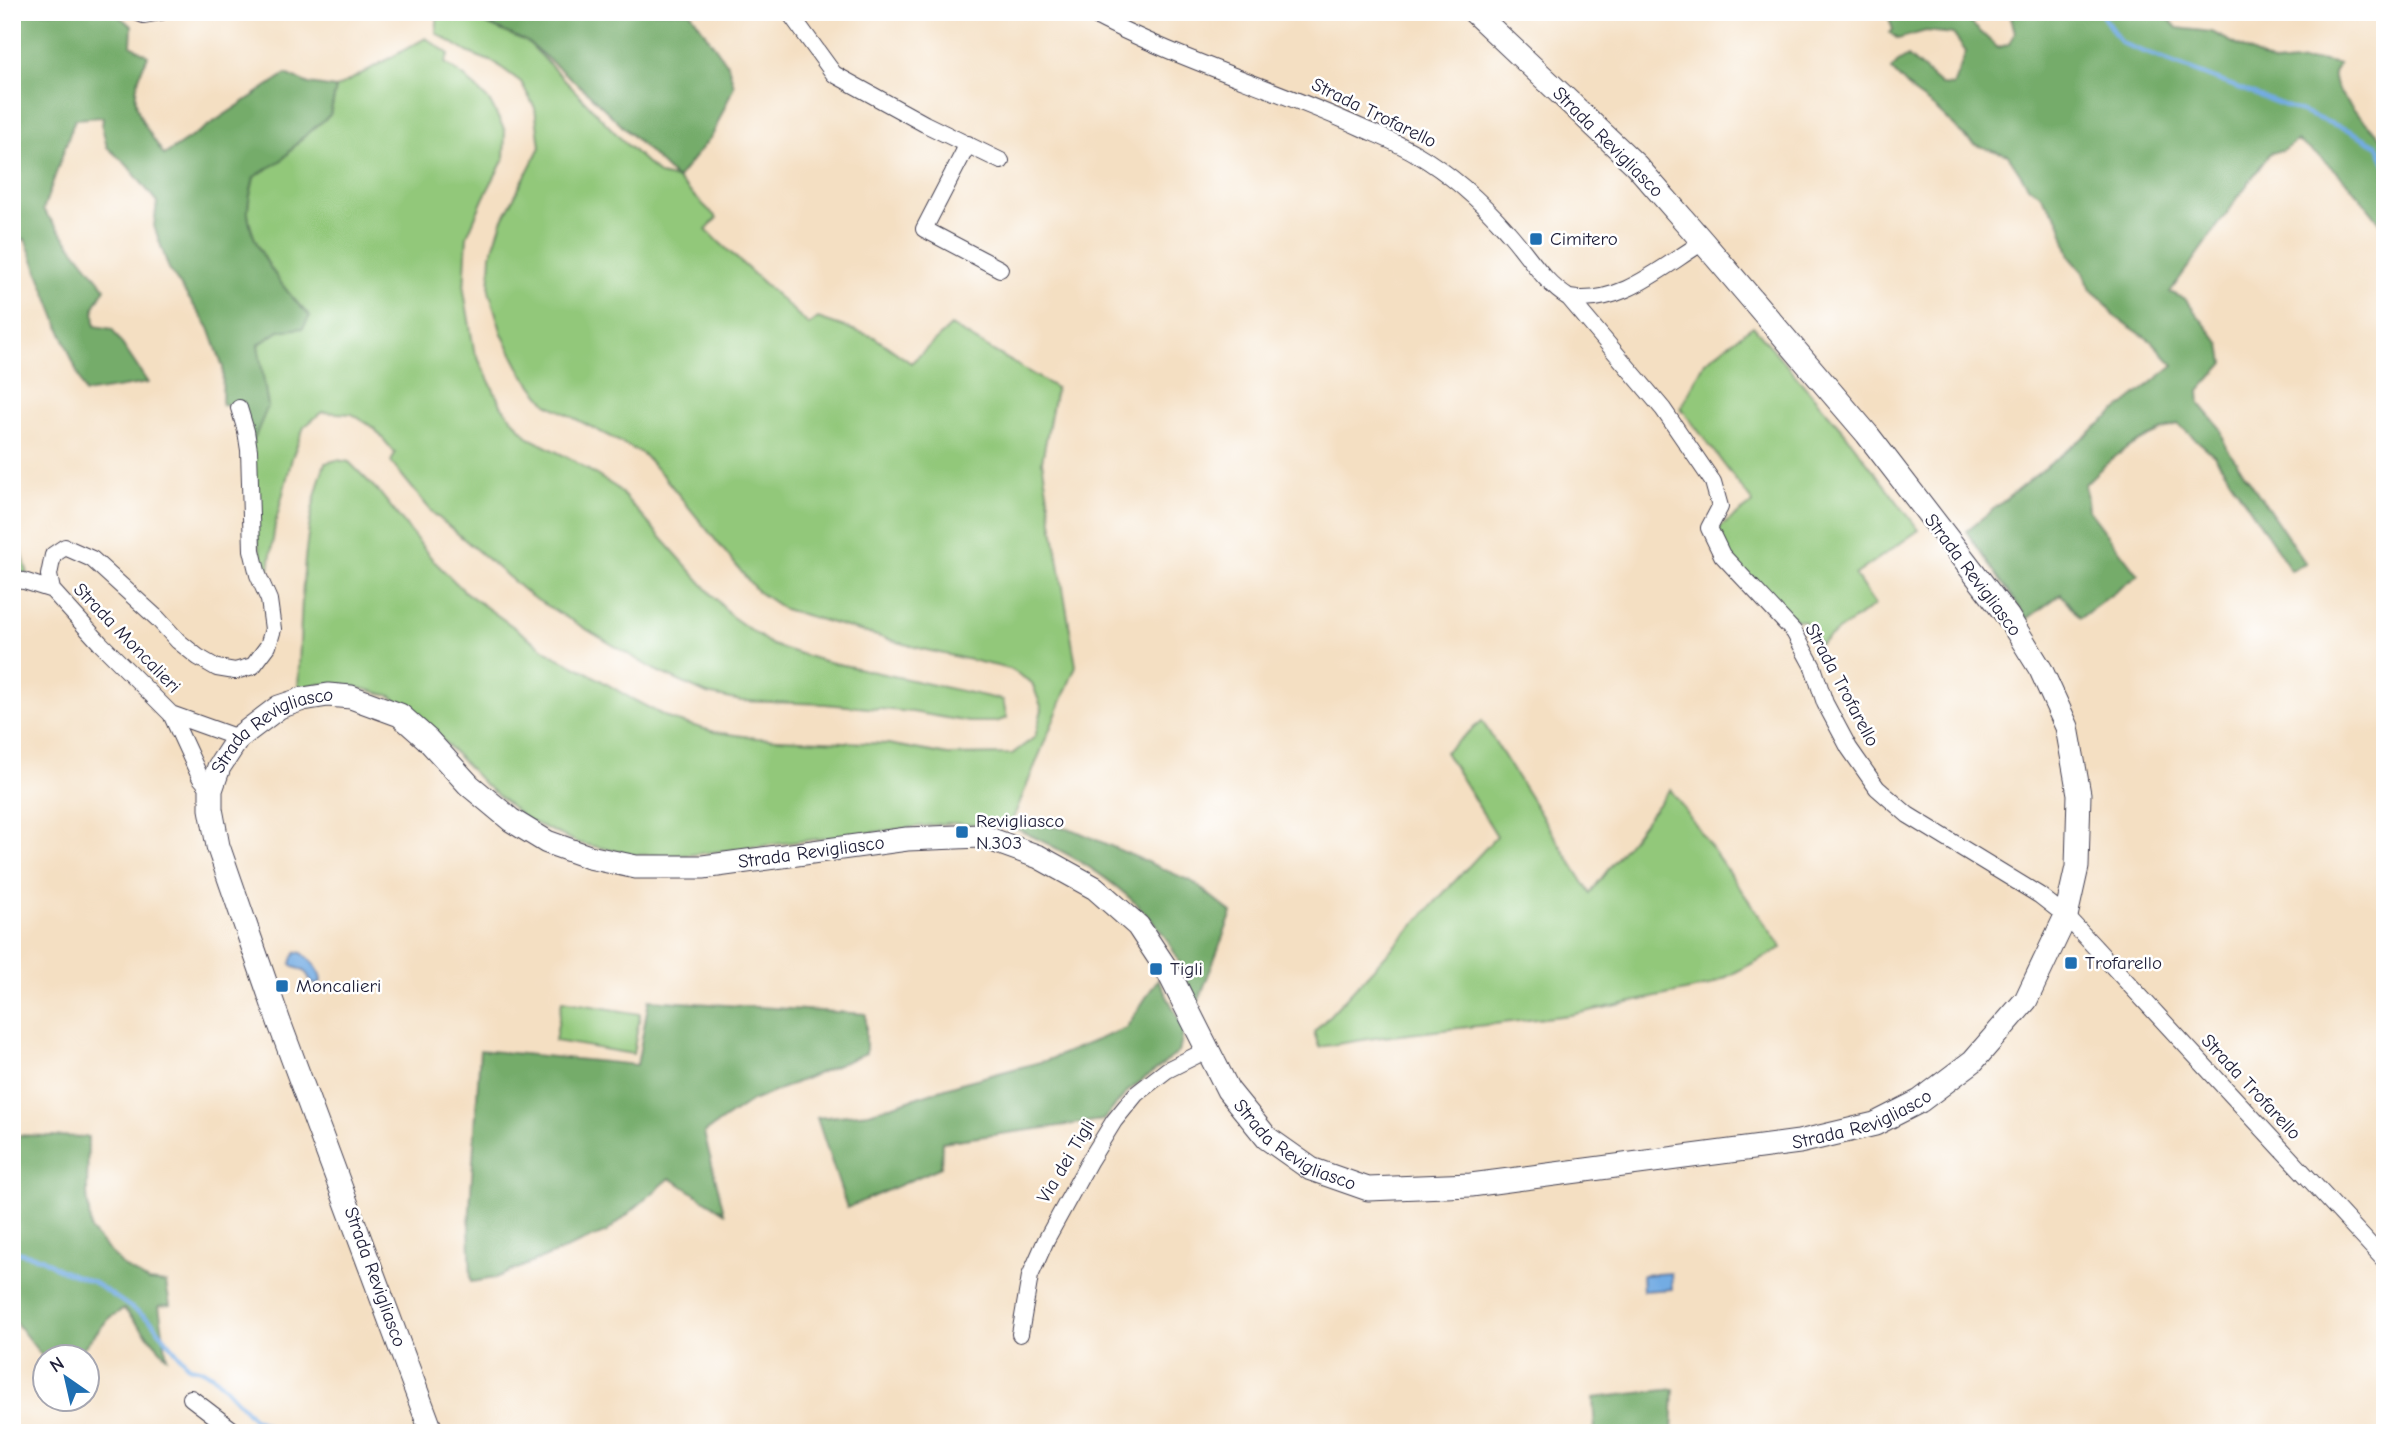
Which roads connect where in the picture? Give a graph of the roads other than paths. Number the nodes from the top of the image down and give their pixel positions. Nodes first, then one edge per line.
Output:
1 (136, 12) edge
2 (160, 12) edge
3 (789, 12) edge
4 (1088, 12) edge
5 (1474, 12) edge
6 (968, 144) junction
7 (1001, 161) dead end
8 (1703, 242) junction
9 (1000, 269) dead end
10 (1569, 298) junction
11 (239, 408) dead end
12 (12, 580) edge
13 (52, 590) junction
14 (171, 714) junction
15 (237, 738) junction
16 (211, 790) junction
17 (2066, 916) junction
18 (1208, 1050) junction
19 (2385, 1261) edge
20 (1020, 1334) dead end
21 (191, 1398) dead end
22 (237, 1433) edge
23 (432, 1433) edge

1 - 2 street
3 - 6 street
4 - 10 street, Strada Trofarello
5 - 8 street, Strada Revigliasco
6 - 7 street
6 - 9 street
8 - 10 street
8 - 17 street, Strada Revigliasco
10 - 17 street, Strada Trofarello
11 - 13 street
12 - 13 street, Strada Moncalieri
13 - 14 street, Strada Moncalieri
14 - 15 street, Strada Moncalieri
14 - 16 street, Strada Moncalieri
15 - 16 street, Strada Revigliasco
15 - 18 street, Strada Revigliasco
16 - 23 street, Strada Revigliasco
17 - 18 street, Strada Revigliasco
17 - 19 street, Strada Trofarello
18 - 20 street, Via dei Tigli
21 - 22 street

